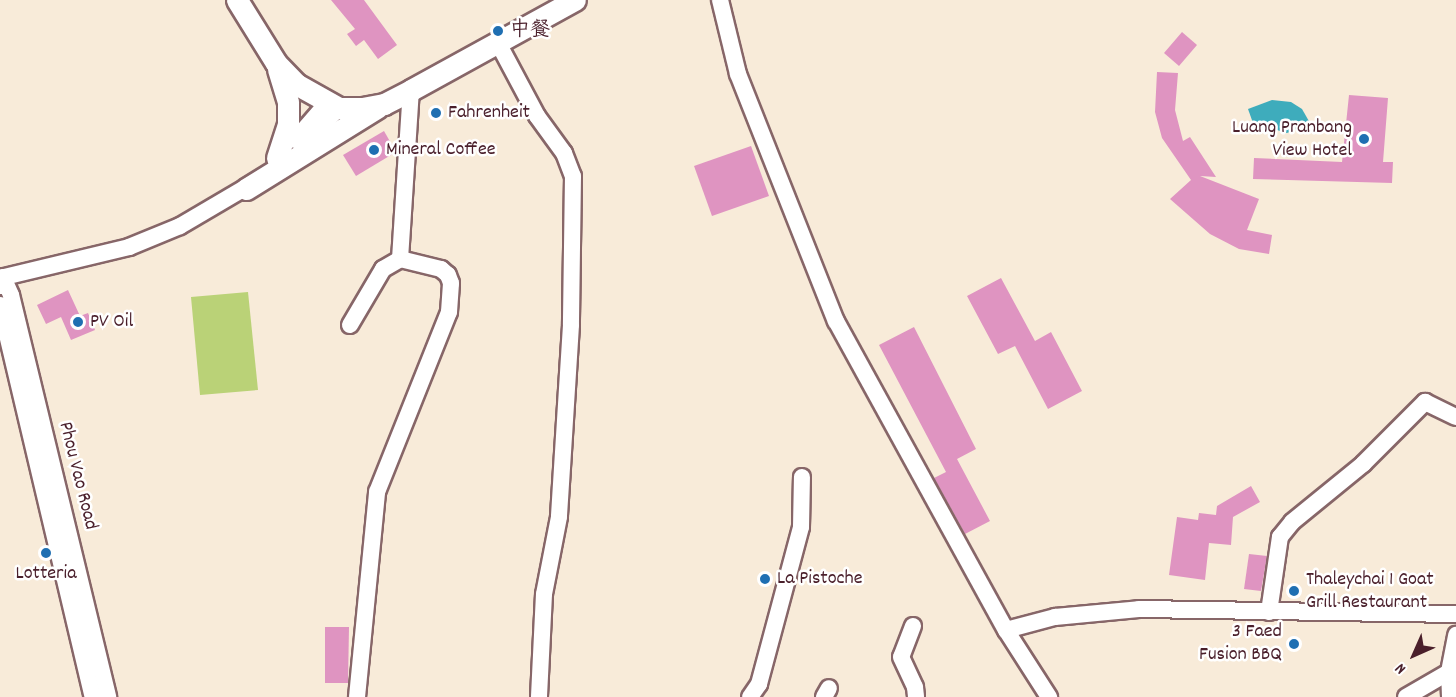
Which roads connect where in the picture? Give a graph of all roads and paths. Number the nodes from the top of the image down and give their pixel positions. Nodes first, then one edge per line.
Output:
1 (237, 0) edge
2 (575, 0) edge
3 (720, 0) edge
4 (497, 41) junction
5 (276, 63) junction
6 (411, 90) junction
7 (384, 104) junction
8 (333, 106) junction
9 (277, 158) junction
10 (246, 189) junction
11 (400, 259) junction
12 (1, 280) edge
13 (0, 305) edge
14 (350, 325) dead end
15 (1456, 417) edge
16 (802, 477) dead end
17 (1269, 612) junction
18 (1456, 614) edge
19 (914, 626) dead end
20 (1006, 630) junction
21 (1456, 635) edge
22 (1449, 672) junction
23 (93, 697) edge
24 (108, 697) edge
25 (357, 697) edge
26 (539, 697) edge
27 (750, 697) edge
28 (916, 697) edge
29 (1049, 697) edge
30 (1406, 697) edge
31 (1450, 697) edge

1 - 5 main road
2 - 4 main road
3 - 20 street
4 - 6 main road
4 - 26 street
5 - 8 main road
5 - 9 main road
6 - 7 main road
6 - 11 street
7 - 8 main road
7 - 10 main road
8 - 9 street
8 - 10 street
9 - 10 street
10 - 12 street
11 - 14 street
11 - 25 street
12 - 24 street, Phou Vao Road
13 - 23 street, Phou Vao Road
15 - 17 street
16 - 27 street
17 - 18 street
17 - 20 street
19 - 28 street
20 - 29 street
21 - 22 street
22 - 30 street
22 - 31 street

